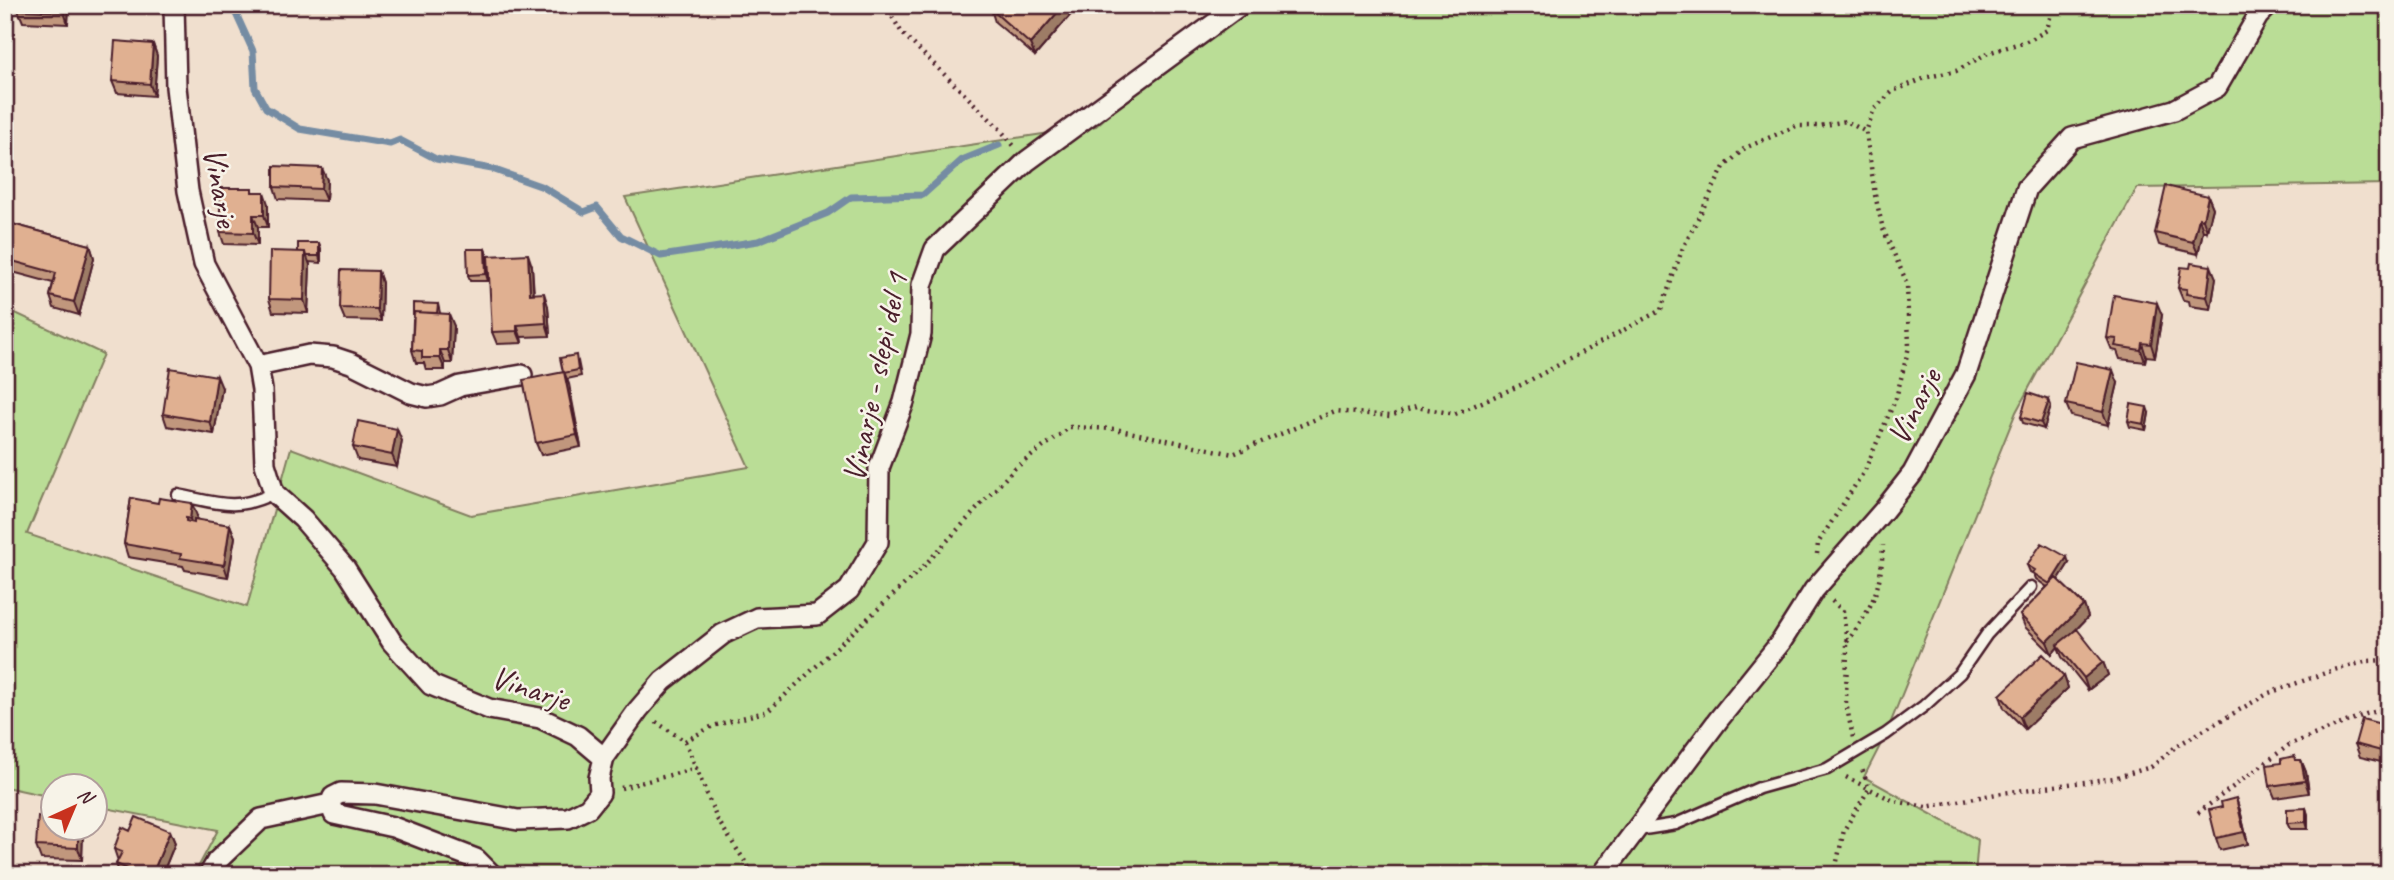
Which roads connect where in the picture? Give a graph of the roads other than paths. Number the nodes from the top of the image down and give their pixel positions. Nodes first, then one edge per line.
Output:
1 (174, 5) edge
2 (1240, 5) edge
3 (2269, 5) edge
4 (258, 366) junction
5 (522, 374) dead end
6 (274, 494) junction
7 (178, 495) dead end
8 (2031, 587) dead end
9 (604, 758) junction
10 (330, 804) junction
11 (1638, 830) junction
12 (209, 875) edge
13 (492, 875) edge
14 (1602, 875) edge

1 - 4 street, Vinarje
2 - 9 street, Vinarje - slepi del 1
3 - 11 street, Vinarje
4 - 5 street
4 - 6 street, Vinarje
6 - 7 lane
6 - 9 street, Vinarje
8 - 11 lane
9 - 10 street
10 - 12 street
10 - 13 street
11 - 14 street, Vinarje

